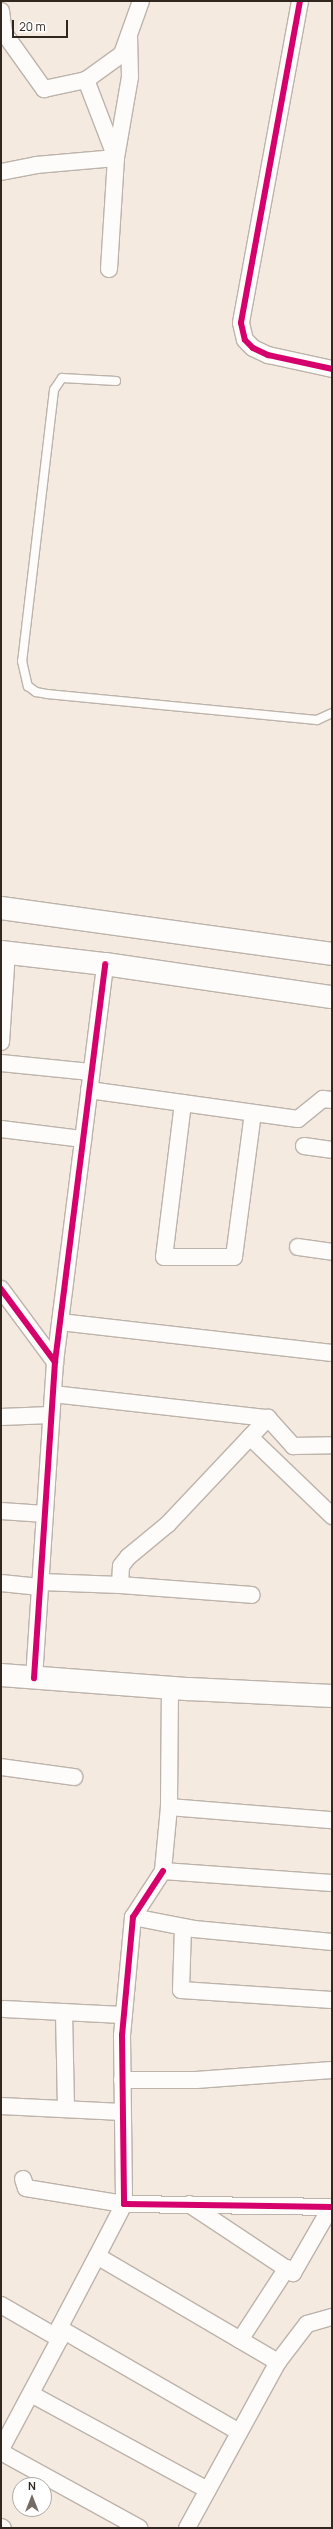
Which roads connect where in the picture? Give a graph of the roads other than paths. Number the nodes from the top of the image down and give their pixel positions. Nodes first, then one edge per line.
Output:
1 (141, 1) edge
2 (300, 1) edge
3 (1, 11) edge
4 (129, 36) junction
5 (3, 37) edge
6 (86, 80) junction
7 (116, 158) junction
8 (1, 172) edge
9 (109, 269) dead end
10 (332, 369) edge
11 (116, 381) dead end
12 (332, 713) edge
13 (1, 908) edge
14 (4, 952) edge
15 (332, 954) edge
16 (105, 964) junction
17 (332, 997) edge
18 (1, 1042) edge
19 (1, 1063) edge
20 (91, 1072) junction
21 (89, 1090) junction
22 (332, 1100) edge
23 (183, 1103) junction
24 (253, 1113) junction
25 (1, 1130) edge
26 (83, 1140) junction
27 (304, 1146) dead end
28 (332, 1150) edge
29 (298, 1247) dead end
30 (332, 1252) edge
31 (1, 1289) edge
32 (60, 1322) junction
33 (332, 1353) edge
34 (55, 1362) junction
35 (53, 1394) junction
36 (51, 1415) junction
37 (1, 1417) edge
38 (268, 1418) junction
39 (250, 1437) junction
40 (332, 1445) edge
41 (1, 1510) edge
42 (45, 1514) junction
43 (332, 1516) edge
44 (1, 1583) edge
45 (41, 1585) junction
46 (120, 1586) junction
47 (252, 1595) dead end
48 (1, 1675) edge
49 (34, 1678) junction
50 (170, 1688) junction
51 (332, 1696) edge
52 (1, 1768) edge
53 (74, 1777) dead end
54 (169, 1807) junction
55 (332, 1820) edge
56 (164, 1871) junction
57 (332, 1883) edge
58 (133, 1917) junction
59 (183, 1927) junction
60 (332, 1942) edge
61 (332, 2000) edge
62 (4, 2009) dead end
63 (64, 2012) junction
64 (124, 2014) junction
65 (332, 2070) edge
66 (122, 2080) junction
67 (1, 2106) edge
68 (66, 2109) junction
69 (122, 2112) junction
70 (23, 2179) dead end
71 (124, 2204) junction
72 (189, 2204) junction
73 (331, 2207) edge
74 (97, 2256) junction
75 (287, 2268) junction
76 (1, 2305) edge
77 (332, 2317) edge
78 (62, 2335) junction
79 (240, 2340) junction
80 (278, 2362) junction
81 (31, 2394) junction
82 (239, 2432) junction
83 (1, 2450) edge
84 (208, 2490) junction
85 (139, 2528) edge
86 (187, 2528) edge

1 - 4 street
2 - 10 street
3 - 5 street
4 - 6 street
4 - 7 street
5 - 6 street
6 - 7 street
7 - 8 street
7 - 9 street
11 - 12 lane
13 - 15 street
14 - 16 street
14 - 18 street
16 - 17 street
16 - 20 street
19 - 20 street
20 - 21 street
21 - 23 street
21 - 26 street
22 - 24 street
23 - 24 street
23 - 24 street
25 - 26 street
26 - 32 street
27 - 28 street
29 - 30 street
31 - 34 street
32 - 33 street
32 - 34 street
34 - 35 street
35 - 36 street
35 - 38 street
36 - 37 street
36 - 42 street
38 - 39 street
38 - 40 street
39 - 43 street
39 - 46 street
41 - 42 street
42 - 45 street
44 - 45 street
45 - 46 street
45 - 49 street
46 - 47 street
48 - 49 street
49 - 50 street
50 - 51 street
50 - 54 street
52 - 53 street
54 - 55 street
54 - 56 street
56 - 57 street
56 - 58 street
58 - 59 street
58 - 64 street
59 - 60 street
59 - 61 street
62 - 63 street
63 - 64 street
63 - 68 street
64 - 66 street
65 - 66 street
66 - 69 street
67 - 68 street
68 - 69 street
69 - 71 street
70 - 71 street
71 - 72 street
71 - 74 street
72 - 73 street
72 - 75 street
73 - 75 street
74 - 78 street
74 - 79 street
75 - 79 street
76 - 78 street
77 - 80 street
78 - 81 street
78 - 82 street
79 - 80 street
80 - 82 street
81 - 83 street
81 - 84 street
82 - 84 street
83 - 85 street
84 - 86 street

